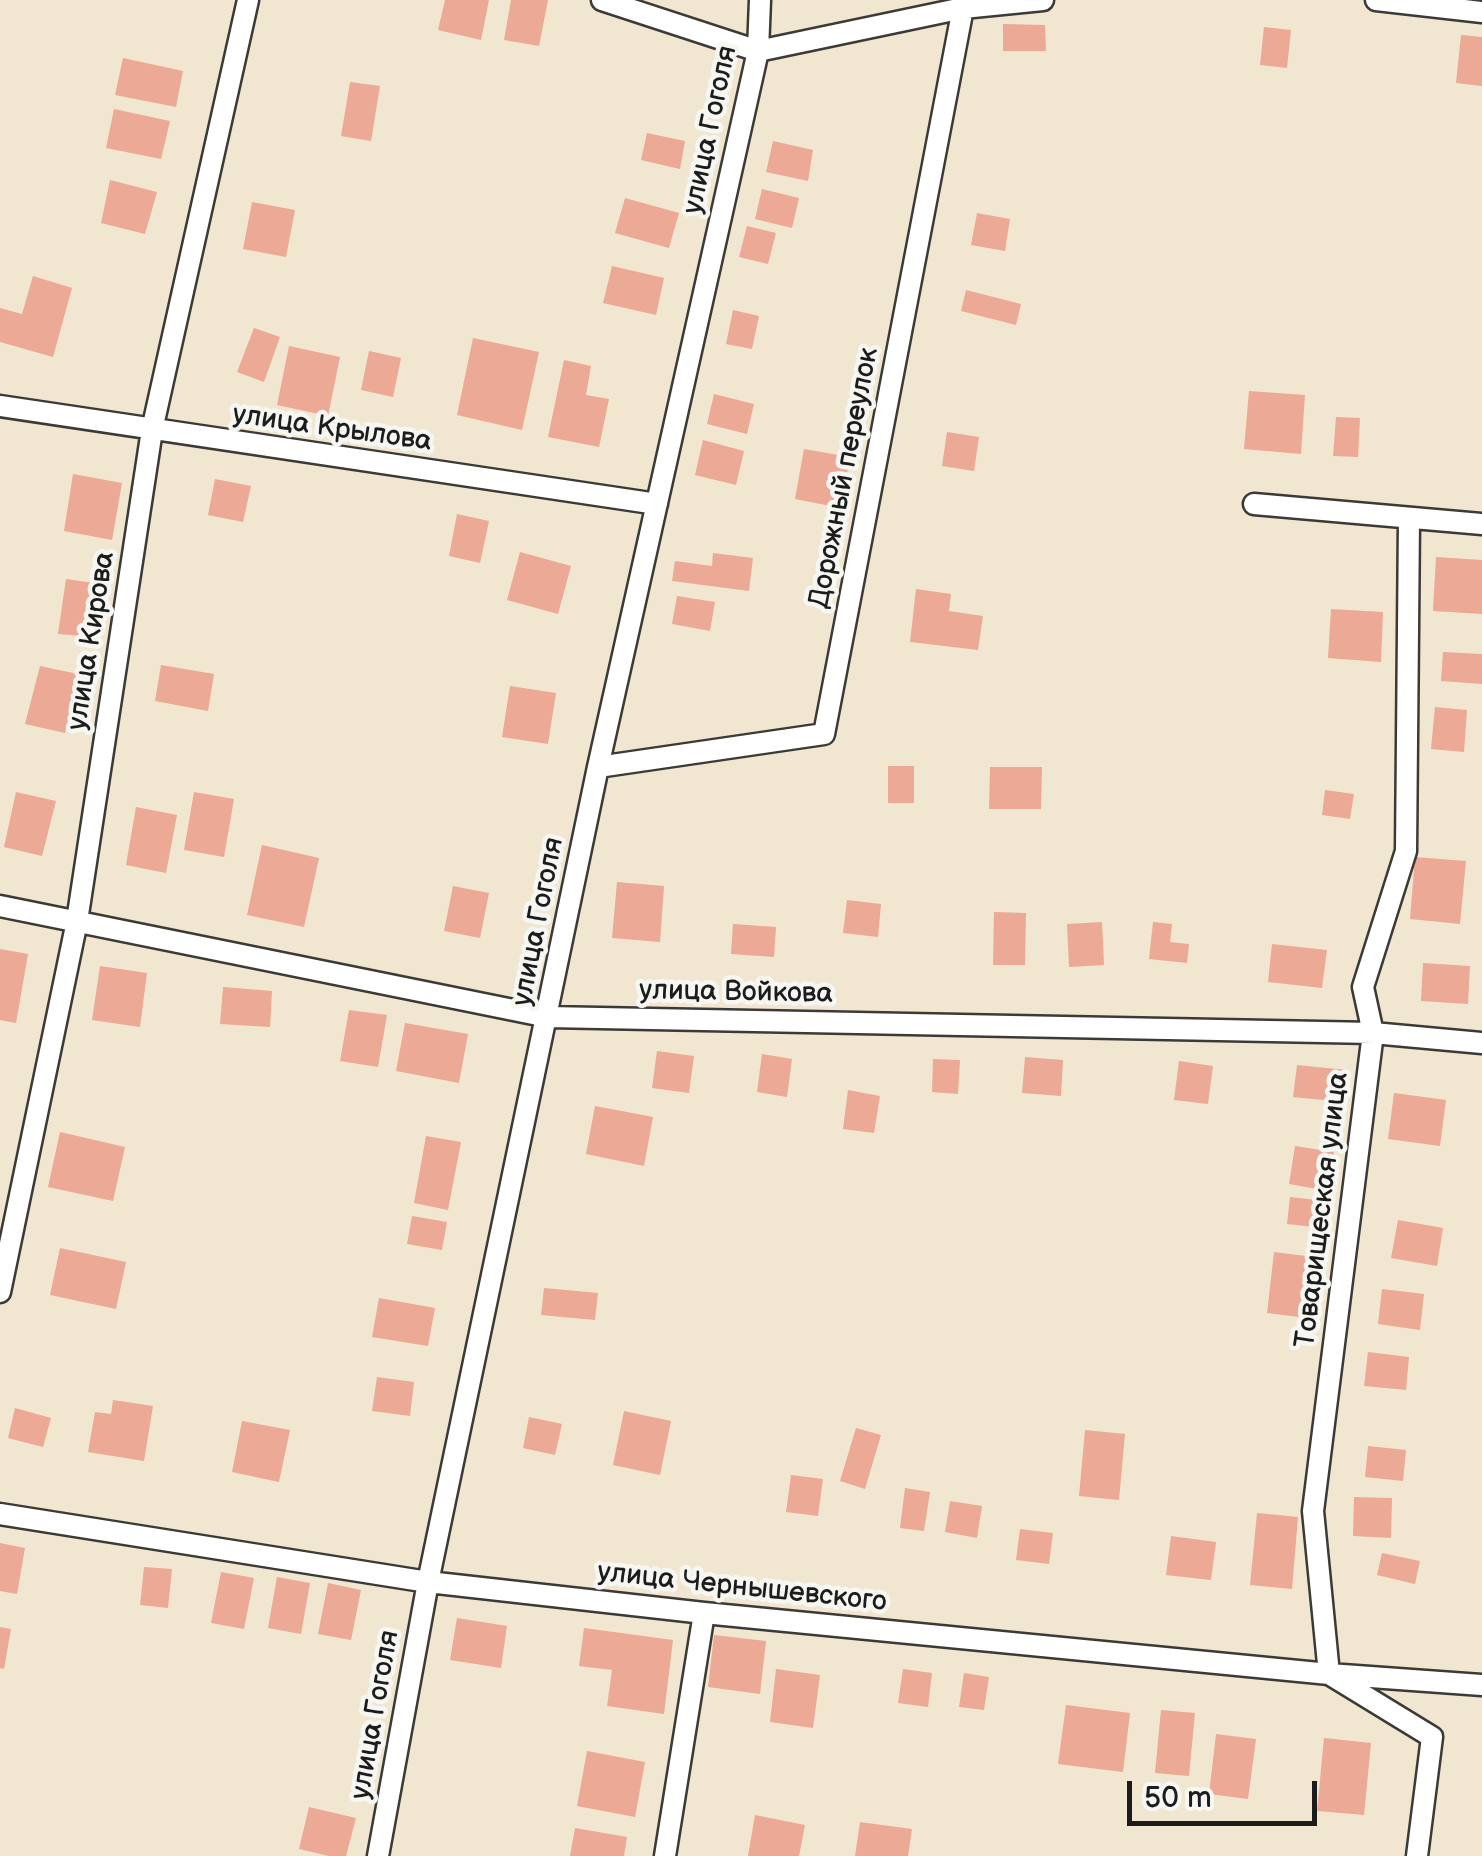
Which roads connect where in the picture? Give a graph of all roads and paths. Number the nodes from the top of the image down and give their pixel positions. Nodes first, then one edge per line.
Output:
1 (248, 0) edge
2 (602, 0) edge
3 (760, 0) edge
4 (1043, 0) edge
5 (1376, 0) edge
6 (963, 8) junction
7 (1482, 12) edge
8 (758, 52) junction
9 (0, 406) edge
10 (152, 430) junction
11 (657, 504) junction
12 (1254, 504) dead end
13 (1408, 518) junction
14 (1482, 524) edge
15 (598, 766) junction
16 (0, 906) edge
17 (78, 921) junction
18 (548, 1017) junction
19 (1373, 1032) junction
20 (1482, 1043) edge
21 (0, 1292) edge
22 (0, 1514) edge
23 (428, 1582) junction
24 (704, 1613) junction
25 (1329, 1674) junction
26 (1482, 1686) edge
27 (378, 1856) edge
28 (665, 1856) edge
29 (1417, 1856) edge

1 - 10 street, улица Кирова
2 - 8 street
3 - 8 street, улица Гоголя
4 - 6 street
5 - 7 street
6 - 8 street
6 - 15 street, Дорожный переулок
8 - 11 street, улица Гоголя
9 - 10 street, улица Крылова
10 - 11 street, улица Крылова
10 - 17 street, улица Кирова
11 - 15 street, улица Гоголя
12 - 13 street
13 - 14 street
13 - 19 street, Товарищеская улица
15 - 18 street, улица Гоголя
16 - 17 street, улица Войкова
17 - 18 street, улица Войкова
17 - 21 street, улица Кирова
18 - 19 street, улица Войкова
18 - 23 street, улица Гоголя
19 - 20 street, улица Войкова
19 - 25 street, Товарищеская улица
22 - 23 street, улица Чернышевского
23 - 24 street, улица Чернышевского
23 - 27 street, улица Гоголя
24 - 25 street, улица Чернышевского
24 - 28 street
25 - 26 street, улица Чернышевского
25 - 29 street

